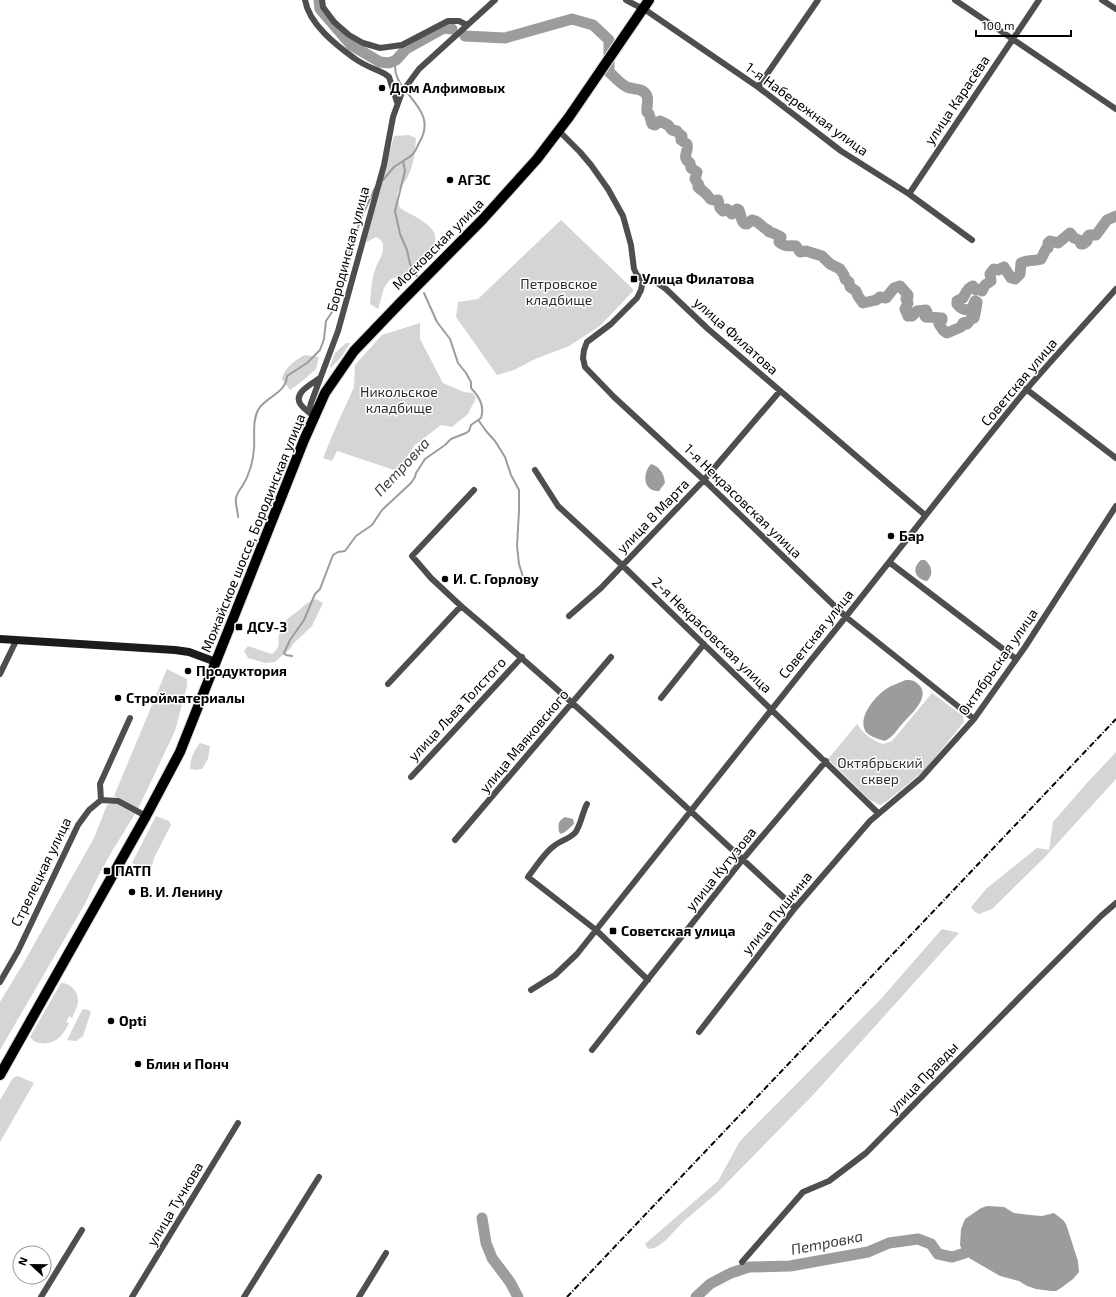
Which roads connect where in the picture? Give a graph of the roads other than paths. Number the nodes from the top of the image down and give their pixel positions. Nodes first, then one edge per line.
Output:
1 (305, 0) edge
2 (322, 0) edge
3 (495, 0) edge
4 (626, 0) edge
5 (649, 0) edge
6 (818, 0) edge
7 (955, 0) edge
8 (1039, 0) edge
9 (1102, 0) edge
10 (643, 9) junction
11 (1116, 9) edge
12 (467, 25) junction
13 (1013, 39) junction
14 (758, 87) junction
15 (397, 102) junction
16 (1116, 109) edge
17 (559, 131) junction
18 (909, 194) junction
19 (972, 240) dead end
20 (643, 280) junction
21 (1116, 289) edge
22 (354, 351) joint
23 (320, 378) junction
24 (1026, 390) junction
25 (780, 391) junction
26 (312, 414) junction
27 (1116, 458) edge
28 (535, 470) dead end
29 (704, 480) junction
30 (474, 490) dead end
31 (1116, 506) edge
32 (924, 515) junction
33 (889, 562) junction
34 (622, 565) junction
35 (461, 606) junction
36 (569, 616) dead end
37 (846, 617) junction
38 (0, 639) edge
39 (16, 640) junction
40 (704, 644) junction
41 (522, 657) junction
42 (611, 657) dead end
43 (1016, 658) junction
44 (216, 662) junction
45 (0, 674) edge
46 (388, 684) dead end
47 (661, 698) dead end
48 (572, 702) junction
49 (772, 709) junction
50 (130, 718) dead end
51 (974, 719) junction
52 (826, 761) junction
53 (411, 777) dead end
54 (101, 800) junction
55 (587, 804) dead end
56 (691, 811) junction
57 (878, 813) junction
58 (146, 816) junction
59 (455, 840) dead end
60 (743, 859) junction
61 (1116, 903) edge
62 (795, 908) junction
63 (596, 930) junction
64 (648, 980) junction
65 (0, 982) edge
66 (531, 990) dead end
67 (699, 1032) dead end
68 (592, 1050) dead end
69 (2, 1071) edge
70 (238, 1123) dead end
71 (319, 1177) dead end
72 (82, 1230) dead end
73 (386, 1253) dead end
74 (742, 1262) dead end
75 (41, 1297) edge
76 (132, 1297) edge
77 (244, 1297) edge
78 (359, 1297) edge

1 - 15 street
2 - 12 street
3 - 12 street
4 - 10 street, 1-я Набережная улица
5 - 10 main road
6 - 14 street
7 - 13 street
8 - 13 street, улица Карасёва
9 - 11 street
10 - 14 street, 1-я Набережная улица
10 - 17 main road, Московская улица
12 - 15 street, Бородинская улица
13 - 16 street
13 - 18 street, улица Карасёва
14 - 18 street, 1-я Набережная улица
15 - 23 street, Бородинская улица
17 - 20 street
17 - 22 main road, Московская улица
18 - 19 street, 1-я Набережная улица
20 - 25 street, улица Филатова
20 - 29 street, 1-я Некрасовская улица
21 - 24 street, Советская улица
22 - 26 main road, Можайское шоссе, Бородинская улица
23 - 26 street, Бородинская улица
23 - 26 street
24 - 27 street
24 - 32 street, Советская улица
25 - 29 street, улица 8 Марта
25 - 32 street, улица Филатова
26 - 44 main road, Можайское шоссе, Бородинская улица
28 - 34 street, 2-я Некрасовская улица
29 - 34 street, улица 8 Марта
29 - 37 street, 1-я Некрасовская улица
30 - 35 street
31 - 43 street, Октябрьская улица
32 - 33 street, Советская улица
33 - 37 street, Советская улица
33 - 43 street
34 - 36 street, улица 8 Марта
34 - 40 street, 2-я Некрасовская улица
35 - 41 street
35 - 46 street
37 - 49 street, Советская улица
37 - 51 street, 1-я Некрасовская улица
38 - 39 street
39 - 44 street
39 - 45 street
40 - 47 street
40 - 49 street, 2-я Некрасовская улица
41 - 48 street
41 - 53 street, улица Льва Толстого
42 - 48 street, улица Маяковского
43 - 51 street, Октябрьская улица
44 - 58 main road, Можайское шоссе, Бородинская улица
48 - 56 street
48 - 59 street, улица Маяковского
49 - 52 street, 2-я Некрасовская улица
49 - 56 street, Советская улица
50 - 54 street
51 - 57 street, Октябрьская улица
52 - 57 street, 2-я Некрасовская улица
52 - 60 street, улица Кутузова
54 - 58 street
54 - 65 street, Стрелецкая улица
55 - 63 street
56 - 60 street
56 - 63 street, Советская улица
57 - 62 street, улица Пушкина
58 - 69 main road, Можайское шоссе, Бородинская улица
60 - 62 street
60 - 64 street, улица Кутузова
61 - 74 street, улица Правды
62 - 67 street, улица Пушкина
63 - 64 street
63 - 66 street, Советская улица
64 - 68 street, улица Кутузова
70 - 76 street, улица Тучкова
71 - 77 street
72 - 75 street
73 - 78 street

